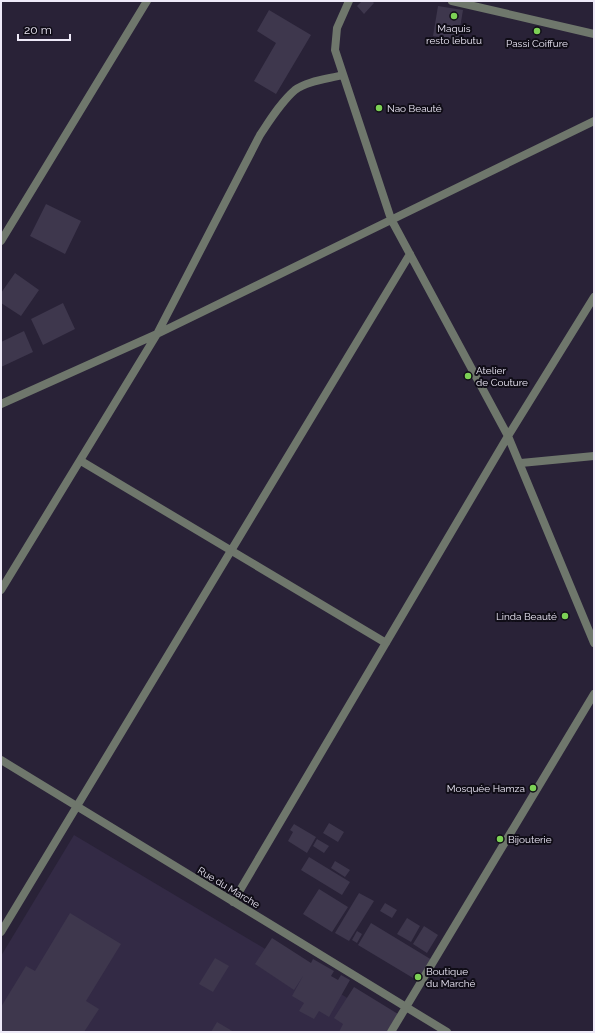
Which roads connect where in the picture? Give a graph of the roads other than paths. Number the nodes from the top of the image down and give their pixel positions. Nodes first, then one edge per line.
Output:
1 (147, 1) edge
2 (349, 1) edge
3 (452, 1) edge
4 (594, 34) edge
5 (342, 75) junction
6 (594, 121) edge
7 (391, 219) junction
8 (1, 241) edge
9 (410, 254) junction
10 (594, 297) edge
11 (157, 334) junction
12 (1, 404) edge
13 (508, 436) junction
14 (594, 456) edge
15 (81, 462) junction
16 (521, 463) junction
17 (231, 551) junction
18 (1, 590) edge
19 (386, 643) junction
20 (594, 643) edge
21 (594, 694) edge
22 (1, 760) edge
23 (77, 806) junction
24 (234, 902) junction
25 (1, 932) edge
26 (406, 1007) junction
27 (391, 1032) edge
28 (447, 1032) edge

1 - 8 street
2 - 5 street
3 - 4 street
5 - 7 street
5 - 11 street
6 - 7 street
7 - 9 street
7 - 11 street
9 - 13 street
9 - 17 street
10 - 13 street
11 - 12 street
11 - 15 street
13 - 16 street
13 - 19 street
14 - 16 street
15 - 17 street
15 - 18 street
16 - 20 street
17 - 19 street
17 - 23 street
19 - 24 street
21 - 26 street
22 - 23 street, Rue du Marche
23 - 24 street, Rue du Marche
23 - 25 street
24 - 26 street, Rue du Marche
26 - 27 street
26 - 28 street, Rue du Marche

